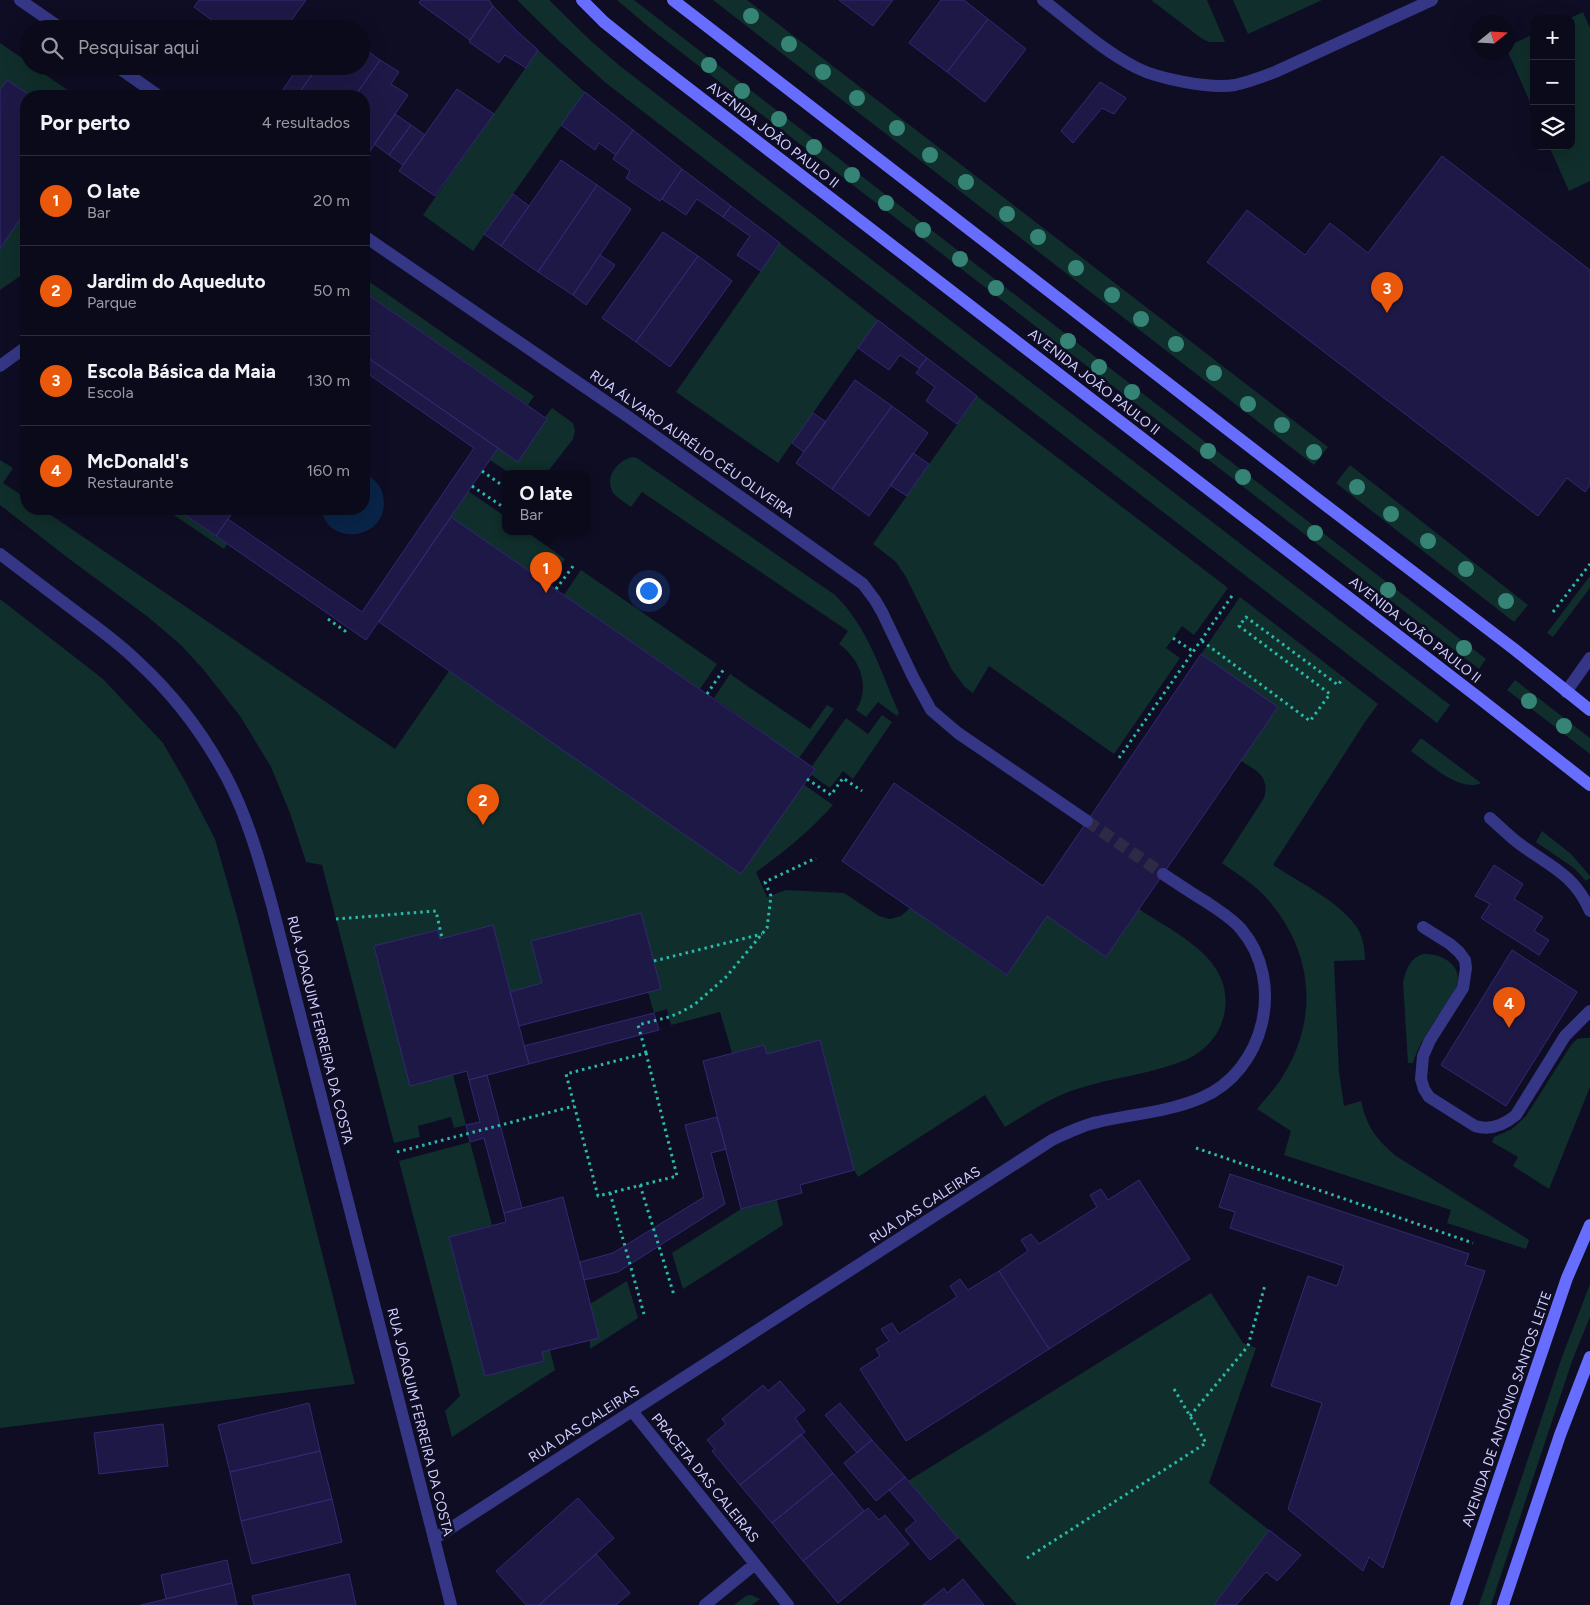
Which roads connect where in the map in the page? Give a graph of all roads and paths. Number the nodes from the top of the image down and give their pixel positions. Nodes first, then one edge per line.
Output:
1 (20, 0) edge
2 (582, 0) edge
3 (673, 0) edge
4 (1043, 0) edge
5 (1432, 0) edge
6 (49, 20) edge
7 (129, 75) edge
8 (151, 90) edge
9 (370, 240) edge
10 (20, 351) edge
11 (0, 366) edge
12 (482, 471) dead end
13 (502, 485) edge
14 (472, 486) dead end
15 (502, 506) edge
16 (0, 554) edge
17 (1590, 564) edge
18 (574, 565) dead end
19 (556, 589) dead end
20 (1234, 593) dead end
21 (1553, 612) dead end
22 (328, 619) dead end
23 (347, 628) dead end
24 (1173, 638) dead end
25 (1202, 641) junction
26 (1194, 652) junction
27 (1590, 658) edge
28 (724, 669) dead end
29 (1343, 678) dead end
30 (1566, 692) junction
31 (707, 694) dead end
32 (1590, 710) edge
33 (1120, 758) dead end
34 (807, 779) dead end
35 (1590, 786) edge
36 (862, 791) dead end
37 (1490, 818) dead end
38 (1087, 821) tunnel mouth
39 (816, 858) dead end
40 (1164, 874) tunnel mouth
41 (1590, 911) edge
42 (336, 919) dead end
43 (1422, 927) dead end
44 (762, 934) junction
45 (442, 938) dead end
46 (654, 961) dead end
47 (1590, 1011) edge
48 (646, 1053) junction
49 (574, 1106) junction
50 (1196, 1148) dead end
51 (397, 1152) dead end
52 (640, 1185) junction
53 (610, 1193) junction
54 (1590, 1225) edge
55 (1472, 1243) dead end
56 (1265, 1285) dead end
57 (674, 1295) dead end
58 (644, 1314) dead end
59 (1590, 1357) edge
60 (1174, 1389) dead end
61 (632, 1411) junction
62 (1190, 1416) junction
63 (434, 1539) junction
64 (1027, 1558) dead end
65 (755, 1564) junction
66 (451, 1605) edge
67 (704, 1605) edge
68 (788, 1605) edge
69 (1456, 1605) edge
70 (1503, 1605) edge

1 - 6 street
2 - 35 main road, AVENIDA JOÃO PAULO II
3 - 30 main road
4 - 5 street
7 - 8 street
9 - 38 street, RUA ÁLVARO AURÉLIO CÉU OLIVEIRA
10 - 11 street
12 - 13 path
14 - 15 path
16 - 63 street, RUA JOAQUIM FERREIRA DA COSTA
17 - 21 path
18 - 19 path
20 - 25 path
22 - 23 path
24 - 26 path
25 - 26 path
25 - 29 path
26 - 33 path
27 - 30 street
28 - 31 path
30 - 32 main road
34 - 36 path
37 - 41 street
39 - 44 path
40 - 61 street, RUA DAS CALEIRAS
42 - 45 path
43 - 47 street
44 - 46 path
44 - 48 path
48 - 49 path
48 - 52 path
49 - 51 path
49 - 53 path
50 - 55 path
52 - 53 path
52 - 57 path
53 - 58 path
54 - 69 main road, AVENIDA DE ANTÓNIO SANTOS LEITE
56 - 62 path
59 - 70 main road
60 - 62 path
61 - 63 street, RUA DAS CALEIRAS
61 - 65 street, PRACETA DAS CALEIRAS
62 - 64 path
63 - 66 street, RUA JOAQUIM FERREIRA DA COSTA
65 - 67 street, PRACETA DAS CALEIRAS
65 - 68 street, PRACETA DAS CALEIRAS

